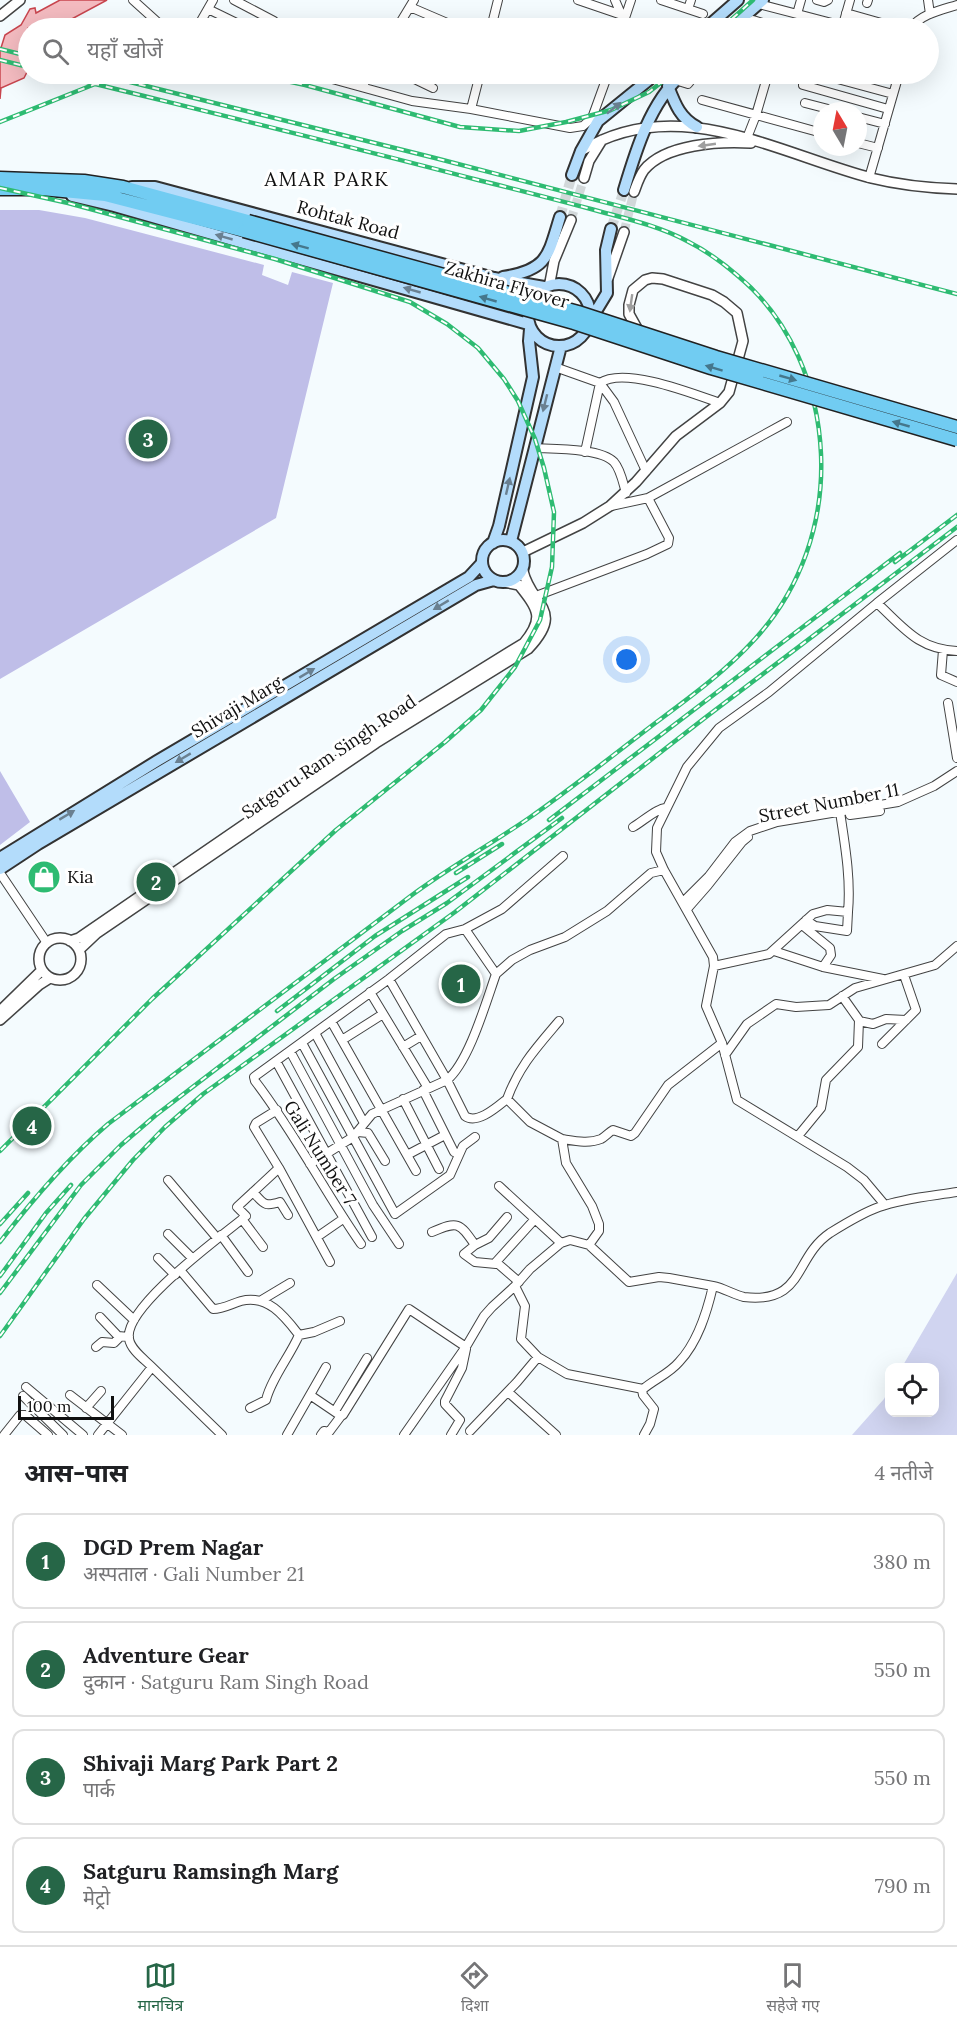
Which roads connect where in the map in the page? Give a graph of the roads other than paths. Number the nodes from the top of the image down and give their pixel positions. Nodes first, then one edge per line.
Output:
1 (19, 0) edge
2 (213, 0) edge
3 (234, 0) edge
4 (498, 0) edge
5 (578, 0) edge
6 (615, 0) edge
7 (631, 0) edge
8 (661, 0) edge
9 (691, 0) edge
10 (738, 0) edge
11 (801, 0) edge
12 (817, 0) edge
13 (828, 0) edge
14 (850, 0) edge
15 (928, 0) edge
16 (134, 1) edge
17 (676, 2) edge
18 (761, 2) edge
19 (412, 4) edge
20 (957, 5) edge
21 (208, 9) junction
22 (688, 9) junction
23 (846, 13) junction
24 (797, 14) junction
25 (930, 14) junction
26 (703, 15) dead end
27 (0, 16) edge
28 (153, 18) edge
29 (203, 18) edge
30 (226, 18) edge
31 (268, 18) edge
32 (404, 18) edge
33 (439, 18) edge
34 (494, 18) edge
35 (613, 18) edge
36 (622, 18) edge
37 (626, 18) edge
38 (717, 18) edge
39 (743, 18) edge
40 (811, 18) edge
41 (846, 18) edge
42 (864, 18) edge
43 (923, 18) edge
44 (351, 84) edge
45 (364, 84) edge
46 (425, 84) edge
47 (478, 84) edge
48 (604, 84) edge
49 (644, 84) edge
50 (673, 84) edge
51 (676, 84) edge
52 (765, 84) edge
53 (803, 84) edge
54 (856, 84) edge
55 (896, 84) edge
56 (362, 87) junction
57 (433, 88) dead end
58 (893, 94) junction
59 (702, 100) dead end
60 (805, 103) dead end
61 (813, 105) edge
62 (471, 109) junction
63 (888, 109) junction
64 (756, 115) junction
65 (867, 119) edge
66 (885, 124) junction
67 (697, 127) junction
68 (646, 128) junction
69 (813, 131) edge
70 (604, 137) junction
71 (747, 138) junction
72 (765, 144) junction
73 (867, 145) edge
74 (878, 148) junction
75 (582, 151) junction
76 (572, 175) tunnel mouth
77 (0, 178) edge
78 (584, 178) tunnel mouth
79 (869, 178) junction
80 (123, 187) junction
81 (0, 189) edge
82 (42, 189) junction
83 (957, 189) edge
84 (629, 191) joint
85 (565, 218) tunnel mouth
86 (246, 226) junction
87 (611, 230) tunnel mouth
88 (624, 232) tunnel mouth
89 (552, 256) junction
90 (494, 278) junction
91 (607, 279) junction
92 (548, 286) junction
93 (590, 321) junction
94 (529, 327) junction
95 (639, 332) junction
96 (561, 346) junction
97 (555, 367) junction
98 (600, 382) junction
99 (720, 403) junction
100 (787, 422) dead end
101 (957, 427) edge
102 (957, 440) edge
103 (534, 448) junction
104 (585, 452) junction
105 (646, 471) junction
106 (626, 493) junction
107 (648, 498) junction
108 (610, 507) junction
109 (957, 540) edge
110 (511, 541) junction
111 (493, 543) junction
112 (523, 552) junction
113 (482, 563) junction
114 (523, 571) junction
115 (499, 581) junction
116 (536, 596) junction
117 (877, 603) junction
118 (943, 650) junction
119 (957, 651) edge
120 (957, 682) edge
121 (948, 704) dead end
122 (957, 758) edge
123 (957, 771) edge
124 (665, 808) junction
125 (840, 814) junction
126 (633, 827) dead end
127 (563, 856) dead end
128 (0, 858) edge
129 (663, 870) junction
130 (0, 871) edge
131 (685, 906) junction
132 (848, 912) junction
133 (804, 922) junction
134 (465, 929) junction
135 (70, 941) junction
136 (47, 943) junction
137 (957, 946) edge
138 (79, 950) junction
139 (774, 951) junction
140 (714, 966) junction
141 (823, 967) junction
142 (42, 970) junction
143 (496, 974) junction
144 (904, 975) junction
145 (50, 978) junction
146 (389, 979) junction
147 (887, 979) junction
148 (370, 992) junction
149 (842, 996) junction
150 (0, 1011) edge
151 (383, 1014) junction
152 (0, 1020) edge
153 (906, 1020) junction
154 (331, 1021) junction
155 (559, 1021) dead end
156 (859, 1021) junction
157 (315, 1033) junction
158 (422, 1036) junction
159 (342, 1040) junction
160 (302, 1043) junction
161 (722, 1043) junction
162 (882, 1044) dead end
163 (403, 1047) junction
164 (290, 1051) junction
165 (725, 1056) junction
166 (276, 1060) junction
167 (447, 1080) junction
168 (425, 1089) junction
169 (507, 1099) junction
170 (403, 1100) junction
171 (277, 1110) junction
172 (381, 1110) junction
173 (364, 1123) junction
174 (355, 1134) junction
175 (446, 1134) junction
176 (798, 1136) junction
177 (475, 1137) dead end
178 (562, 1139) junction
179 (341, 1144) junction
180 (427, 1145) junction
181 (454, 1152) dead end
182 (327, 1154) junction
183 (407, 1155) junction
184 (385, 1161) dead end
185 (310, 1164) junction
186 (279, 1168) junction
187 (439, 1169) dead end
188 (416, 1171) dead end
189 (168, 1180) dead end
190 (499, 1186) dead end
191 (253, 1192) junction
192 (957, 1192) edge
193 (885, 1205) junction
194 (288, 1215) dead end
195 (507, 1216) dead end
196 (242, 1219) junction
197 (343, 1219) junction
198 (535, 1219) junction
199 (432, 1232) dead end
200 (168, 1234) dead end
201 (219, 1236) junction
202 (317, 1237) junction
203 (372, 1237) dead end
204 (561, 1243) junction
205 (361, 1244) dead end
206 (399, 1244) dead end
207 (475, 1245) junction
208 (589, 1245) junction
209 (263, 1247) dead end
210 (158, 1258) dead end
211 (192, 1258) junction
212 (330, 1262) dead end
213 (496, 1264) junction
214 (177, 1272) junction
215 (248, 1272) dead end
216 (290, 1283) dead end
217 (517, 1284) junction
218 (97, 1285) dead end
219 (713, 1286) junction
220 (260, 1301) junction
221 (100, 1317) dead end
222 (134, 1320) junction
223 (340, 1321) dead end
224 (299, 1335) junction
225 (124, 1337) junction
226 (467, 1346) junction
227 (96, 1347) dead end
228 (538, 1357) junction
229 (367, 1358) dead end
230 (152, 1367) junction
231 (326, 1367) dead end
232 (26, 1387) dead end
233 (643, 1389) junction
234 (101, 1391) dead end
235 (508, 1392) junction
236 (70, 1395) dead end
237 (310, 1395) junction
238 (23, 1396) dead end
239 (86, 1408) junction
240 (250, 1408) dead end
241 (338, 1413) junction
242 (107, 1424) junction
243 (470, 1431) dead end
244 (4, 1435) edge
245 (48, 1435) edge
246 (63, 1435) edge
247 (83, 1435) edge
248 (98, 1435) edge
249 (122, 1435) edge
250 (222, 1435) edge
251 (287, 1435) edge
252 (321, 1435) edge
253 (404, 1435) edge
254 (451, 1435) edge
255 (556, 1435) edge
256 (644, 1435) edge

1 - 27 street
2 - 21 street
3 - 31 street
4 - 34 street
5 - 35 street
6 - 36 street
7 - 37 street
8 - 17 street
9 - 22 street
10 - 38 main road
11 - 24 street
12 - 13 street
14 - 23 street
15 - 25 street
16 - 28 street
17 - 22 street
18 - 24 street
18 - 39 main road
19 - 32 street
19 - 33 street
20 - 25 street
21 - 29 street
21 - 30 street
22 - 26 street
23 - 41 street
23 - 42 street
24 - 40 street
25 - 43 street
44 - 56 street
45 - 56 street
46 - 57 street
47 - 62 street
48 - 62 street
75 -> 49 main road
50 - 68 main road
51 - 67 main road
52 - 64 street
53 - 63 street
54 - 58 street
55 - 58 street
56 - 62 street
58 - 63 street
59 - 64 street
60 - 61 street
63 - 66 street
64 - 69 street
64 - 71 street
65 - 66 street
66 - 74 street
67 - 68 street
67 - 71 street
68 - 70 street
68 - 84 main road
70 - 75 street
70 - 78 street
71 - 72 street
72 - 79 street
72 -> 84 street
73 - 74 street
74 - 79 street
75 - 76 main road
77 - 80 main road, Rohtak Road
79 - 83 street
80 - 86 main road, Zakhira Flyover
80 - 90 main road, Rohtak Road
81 - 82 main road
82 - 86 main road, Zakhira Flyover
94 -> 82 main road
85 - 89 main road
86 - 95 main road, Zakhira Flyover, bridge
102 -> 86 main road, Zakhira Flyover, bridge
87 - 91 main road
88 - 91 street
89 - 90 main road
89 - 92 street
90 - 92 main road, Rohtak Road
91 - 93 main road
92 - 93 main road
92 - 94 main road
93 - 96 main road
94 - 96 main road
111 -> 94 main road
99 -> 95 street
95 -> 101 main road, Zakhira Flyover, bridge
96 - 97 main road
97 - 98 street
97 -> 103 main road
98 - 99 street
98 - 104 street
98 - 105 street
99 - 105 street
100 - 107 street
103 - 104 street
103 - 110 main road
104 - 106 street
105 - 106 street
106 - 108 street
107 - 108 street
107 - 116 street
108 - 112 street
109 - 117 street
110 - 111 main road
110 - 112 main road
111 - 113 main road
112 - 114 main road
113 - 115 main road
128 -> 113 main road, Shivaji Marg
114 - 115 main road
114 - 116 street, Satguru Ram Singh Road
115 -> 130 main road, Shivaji Marg
115 - 135 street, Satguru Ram Singh Road
116 - 138 street, Satguru Ram Singh Road
117 - 118 street
117 - 124 street
118 - 119 street
118 - 120 street
121 - 122 street
123 - 125 street, Street Number 11
124 - 126 street
124 - 129 street
125 - 131 street, Street Number 11
125 - 132 street
127 - 134 street
129 - 131 street
129 - 143 street
130 - 136 street
131 - 140 street
132 - 133 street
132 - 133 street
133 - 139 street
133 - 141 street
134 - 143 street
134 - 146 street
135 - 136 street
135 - 138 street
136 - 142 street
137 - 144 street
138 - 145 street
139 - 140 street
139 - 141 street
140 - 161 street
141 - 147 street
142 - 145 street
142 - 150 street
143 - 167 street
144 - 147 street
144 - 153 street
145 - 152 street
146 - 148 street
146 - 158 street
147 - 149 street
148 - 151 street
148 - 154 street
149 - 156 street
149 - 165 street
151 - 159 street
151 - 163 street
153 - 156 street
153 - 162 street
154 - 157 street
154 - 159 street
155 - 169 street
156 - 176 street
157 - 160 street
157 - 173 street
158 - 163 street
158 - 167 street
159 - 172 street
160 - 164 street
160 - 174 street
161 - 165 street
161 - 178 street
163 - 168 street
164 - 166 street
164 - 179 street
165 - 176 street
166 - 171 street, Gali Number 7
166 - 182 street
167 - 168 street
167 - 169 street
168 - 170 street
168 - 175 street
169 - 178 street
170 - 172 street
170 - 180 street
171 - 185 street, Gali Number 7
171 - 186 street
172 - 173 street
172 - 183 street
173 - 174 street
174 - 177 street
174 - 179 street
174 - 184 street
175 - 180 street
175 - 181 street
176 - 193 street
178 - 208 street
179 - 182 street
179 - 206 street
180 - 183 street
180 - 187 street
182 - 185 street
182 - 203 street
183 - 188 street
185 - 197 street, Gali Number 7
186 - 191 street
186 - 202 street
189 - 201 street
190 - 198 street
191 - 194 street
191 - 196 street
192 - 193 street
193 - 219 street
195 - 207 street
196 - 201 street
196 - 209 street
197 - 202 street
197 - 205 street, Gali Number 7
198 - 204 street
198 - 213 street
199 - 207 street
200 - 211 street
201 - 211 street
201 - 215 street
202 - 212 street
204 - 208 street
204 - 217 street
207 - 213 street
208 - 219 street
210 - 214 street
211 - 214 street
213 - 217 street
214 - 220 street
214 - 222 street
216 - 220 street
217 - 226 street
217 - 228 street
218 - 222 street
219 - 233 street
220 - 224 street
221 - 225 street
222 - 225 street
223 - 224 street
224 - 240 street
225 - 227 street
225 - 230 street
226 - 241 street
226 - 253 street
226 - 254 street
228 - 233 street
228 - 235 street
229 - 241 street
230 - 242 street
230 - 250 street
231 - 237 street
232 - 247 street
233 - 256 street
234 - 239 street
235 - 243 street
235 - 255 street
236 - 239 street
237 - 241 street
237 - 251 street
238 - 246 street
239 - 242 street
241 - 252 street
242 - 248 street
242 - 249 street
244 - 245 street

